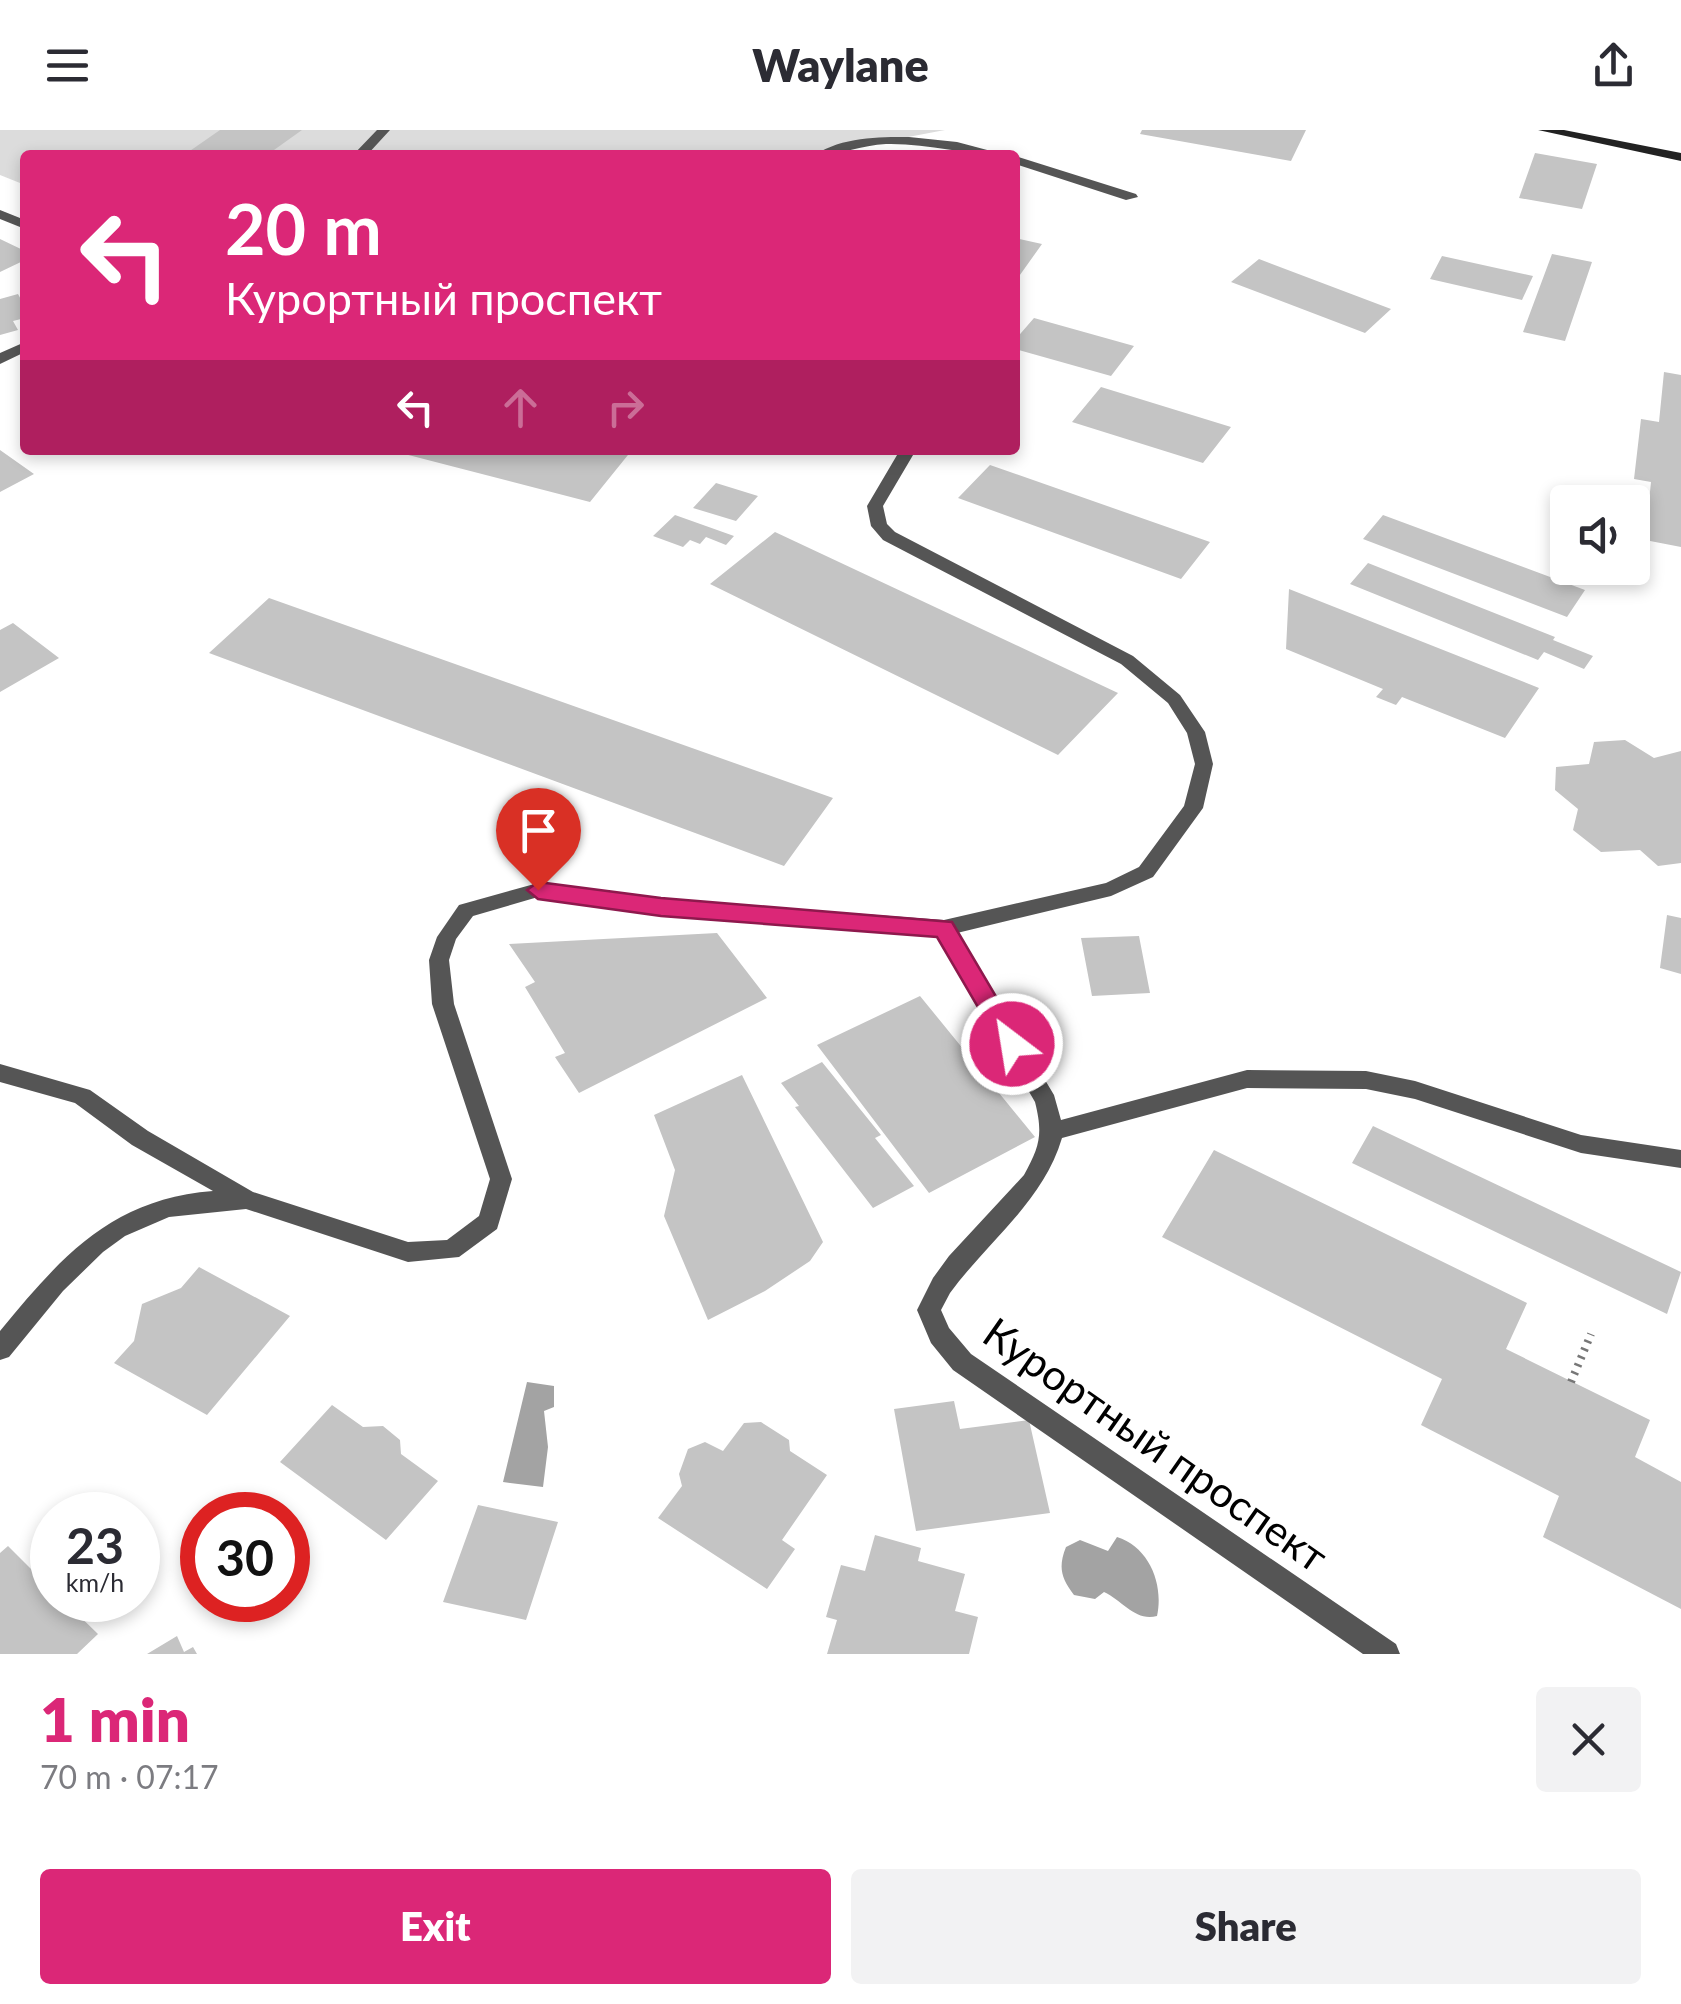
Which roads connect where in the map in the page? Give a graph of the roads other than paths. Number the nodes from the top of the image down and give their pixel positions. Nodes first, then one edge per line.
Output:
1 (384, 130) edge
2 (1544, 130) edge
3 (365, 150) edge
4 (835, 150) edge
5 (976, 150) edge
6 (1681, 157) edge
7 (1020, 162) edge
8 (1131, 196) dead end
9 (905, 455) edge
10 (944, 928) junction
11 (0, 1073) edge
12 (1053, 1131) junction
13 (1681, 1160) edge
14 (246, 1199) junction
15 (0, 1349) edge
16 (1386, 1654) edge

1 - 3 street
2 - 6 street
4 - 5 street
7 - 8 street
9 - 10 street
10 - 12 street
10 - 14 street
11 - 14 street
12 - 13 street
12 - 16 street, Курортный проспект
14 - 15 street

